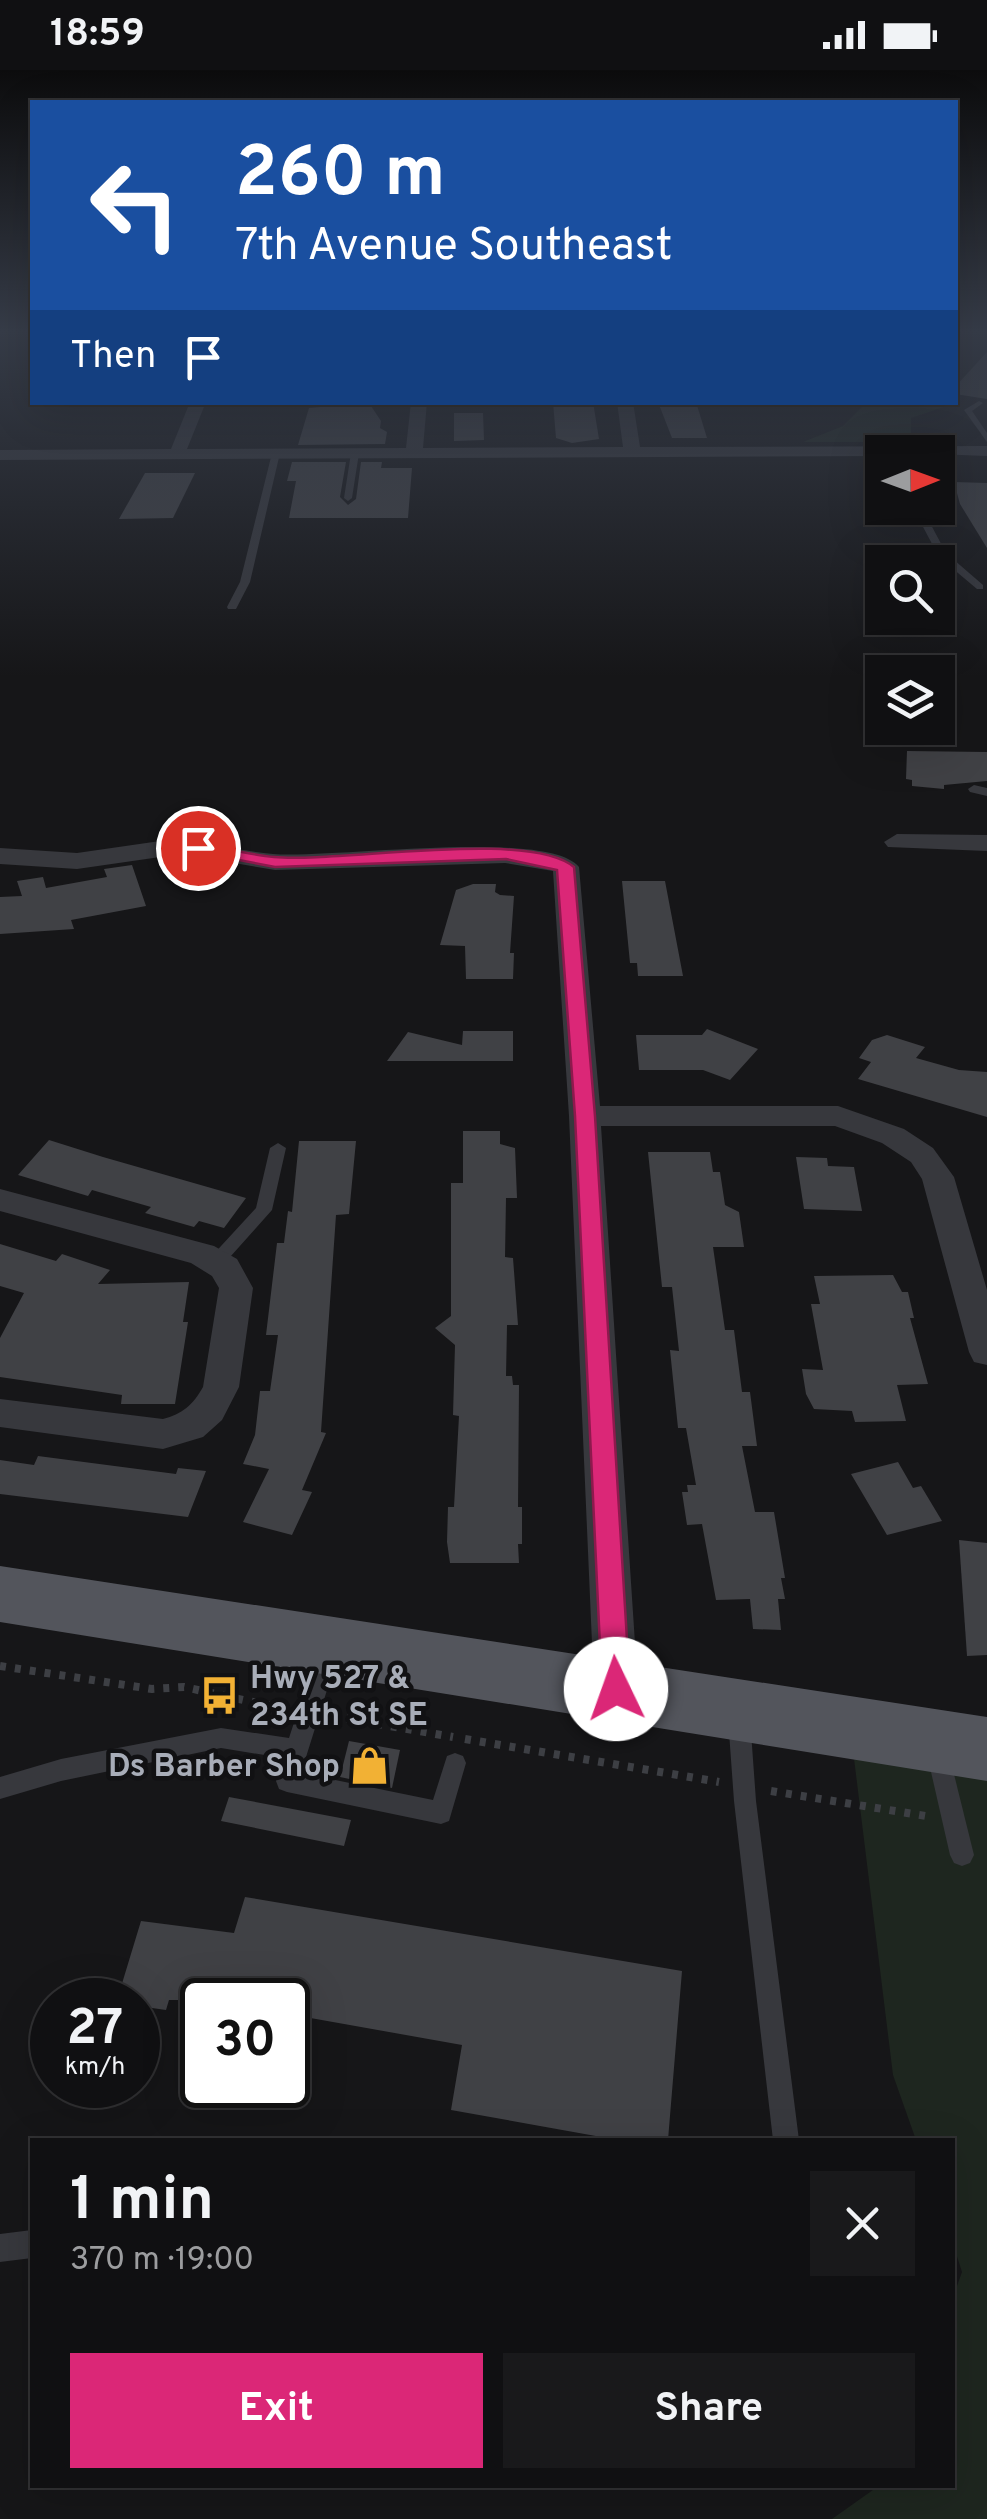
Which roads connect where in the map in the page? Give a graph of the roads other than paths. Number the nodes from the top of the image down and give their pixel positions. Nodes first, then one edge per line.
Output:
1 (179, 448) edge
2 (414, 448) edge
3 (631, 448) edge
4 (955, 451) edge
5 (987, 451) edge
6 (414, 452) junction
7 (632, 452) junction
8 (865, 452) edge
9 (276, 453) junction
10 (356, 453) junction
11 (177, 454) junction
12 (0, 455) edge
13 (348, 498) dead end
14 (927, 525) edge
15 (980, 586) dead end
16 (232, 607) dead end
17 (897, 842) dead end
18 (987, 843) edge
19 (0, 856) edge
20 (585, 1116) junction
21 (278, 1148) dead end
22 (0, 1200) edge
23 (220, 1265) junction
24 (987, 1352) edge
25 (0, 1413) edge
26 (0, 1594) edge
27 (330, 1645) junction
28 (616, 1689) junction
29 (738, 1708) junction
30 (961, 1744) edge
31 (297, 1750) junction
32 (455, 1764) dead end
33 (0, 1788) edge
34 (962, 1855) dead end
35 (786, 2138) edge
36 (30, 2244) edge
37 (0, 2248) edge

1 - 11 street
2 - 6 street
3 - 7 street
4 - 5 street
6 - 7 street
6 - 10 street
7 - 8 street
9 - 10 street
9 - 11 street
9 - 16 lane
10 - 13 lane
11 - 12 street
14 - 15 lane
17 - 18 street
19 - 20 street
20 - 24 street
20 - 28 street
21 - 23 lane
22 - 23 street
23 - 25 street
26 - 27 main road
27 - 28 main road
27 - 31 lane
28 - 29 main road
29 - 30 main road
29 - 35 lane
30 - 34 lane
31 - 32 lane
31 - 33 lane
36 - 37 lane

